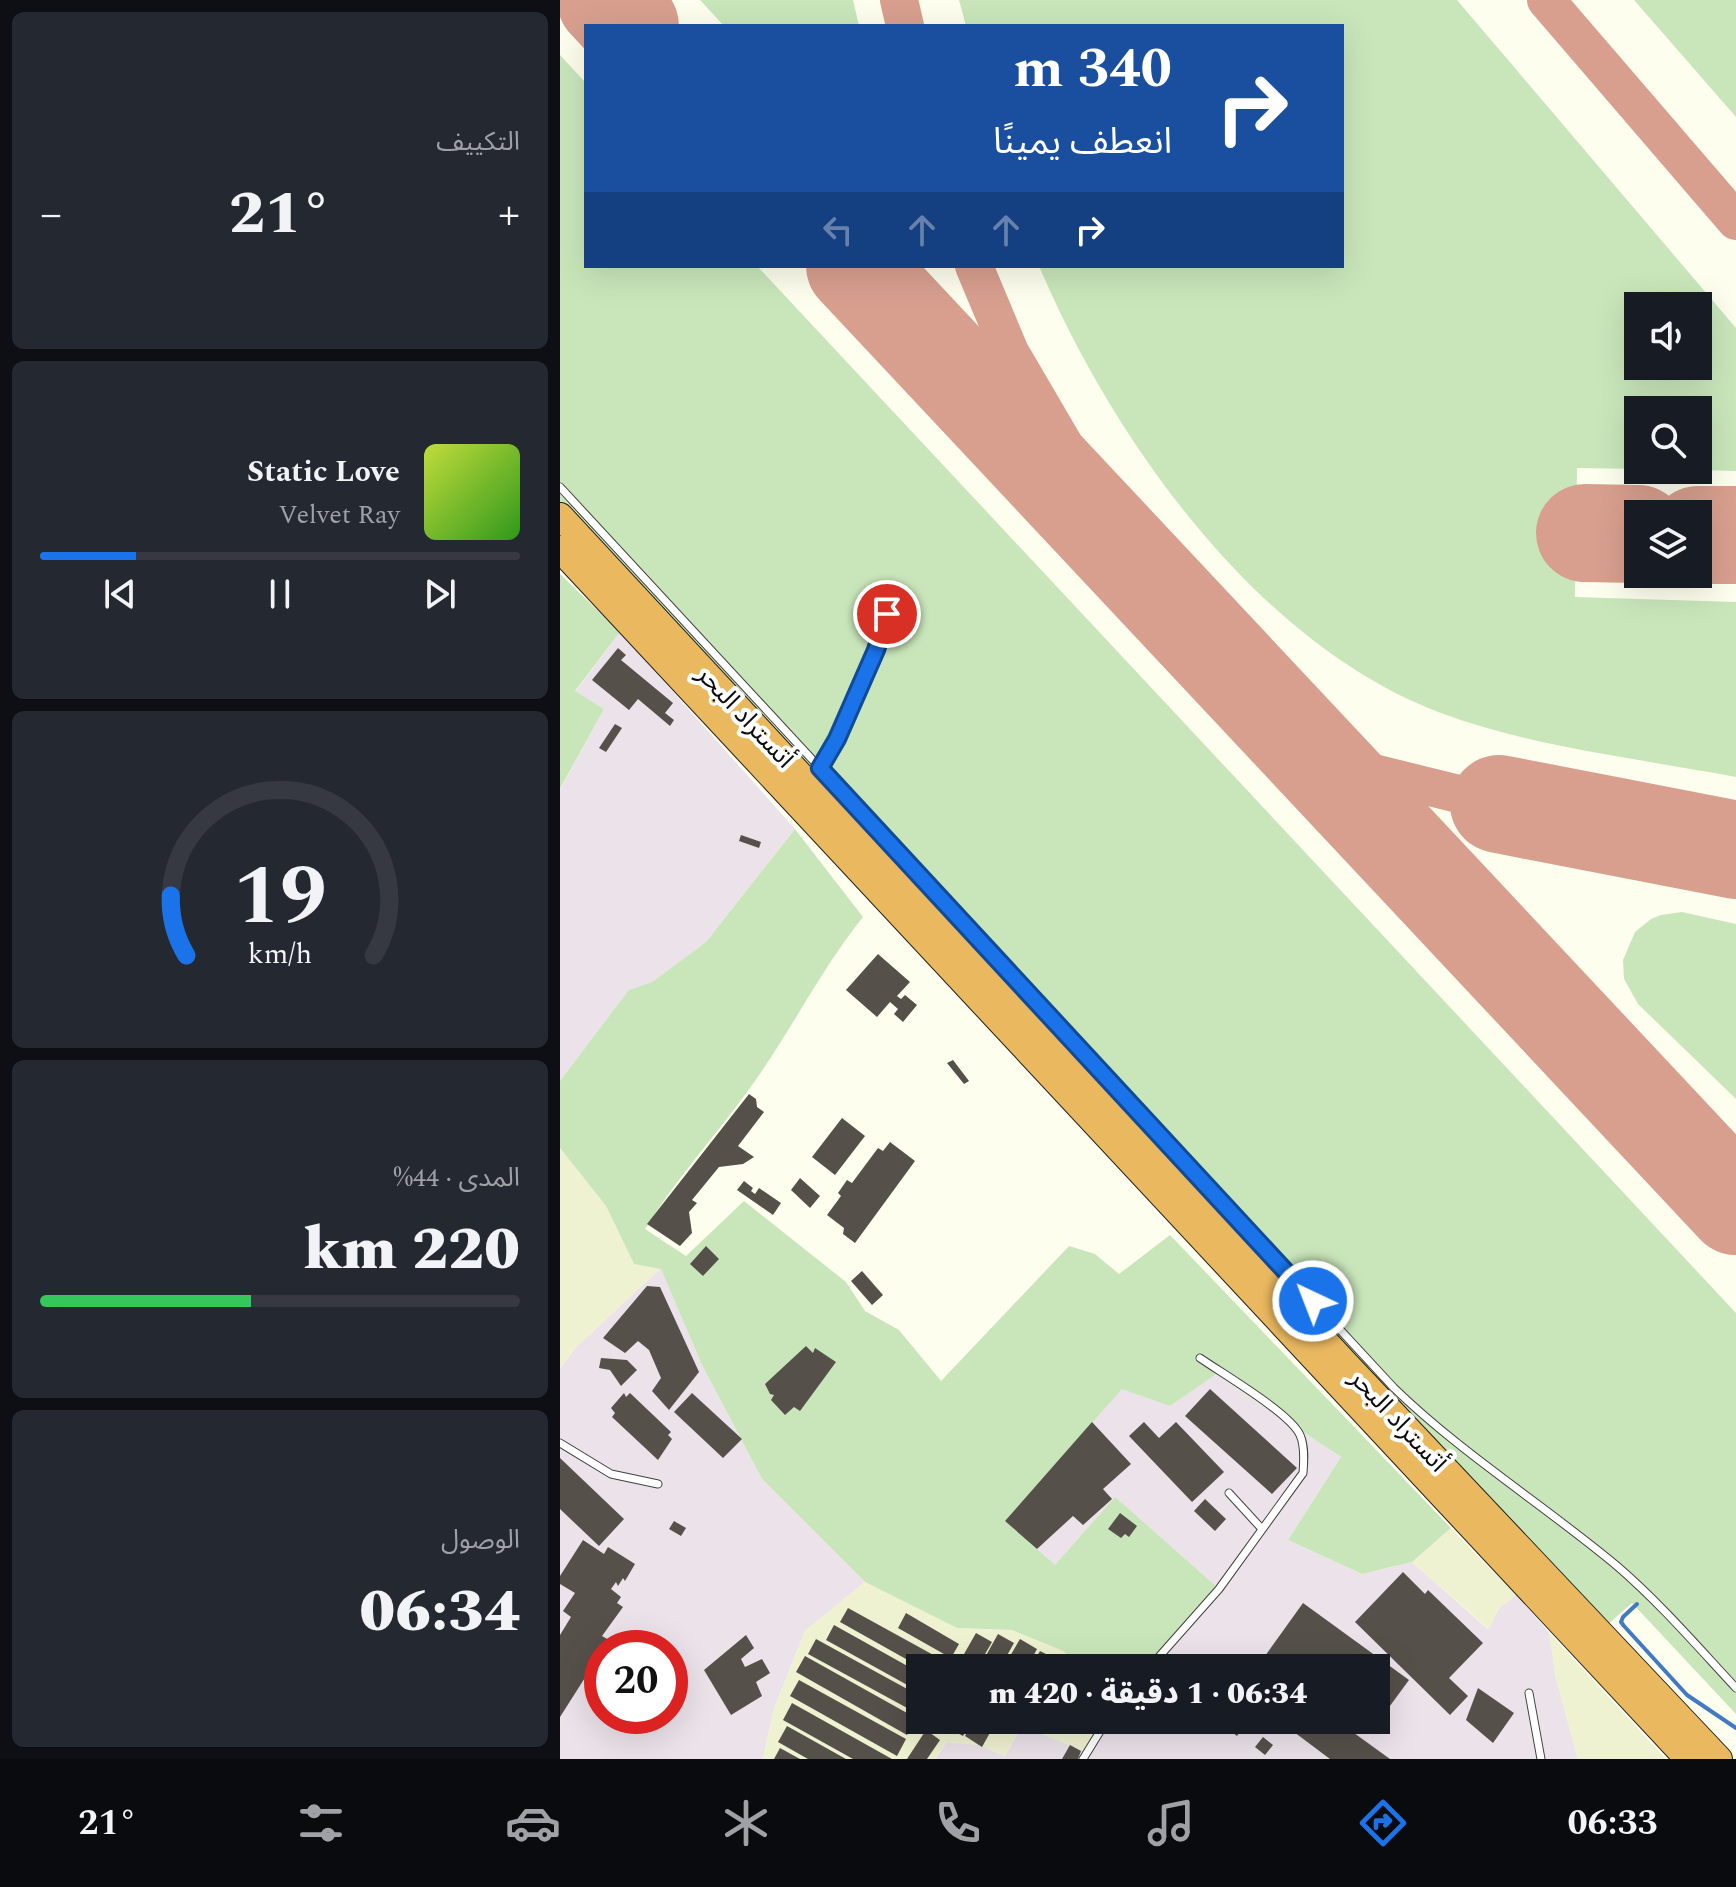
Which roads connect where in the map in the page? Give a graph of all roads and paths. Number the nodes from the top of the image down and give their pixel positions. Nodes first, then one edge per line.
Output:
1 (560, 487) edge
2 (560, 516) edge
3 (560, 549) edge
4 (887, 614) dead end
5 (820, 768) junction
6 (1200, 1358) dead end
7 (560, 1443) edge
8 (658, 1484) dead end
9 (1229, 1493) dead end
10 (1262, 1529) junction
11 (1161, 1654) edge
12 (1736, 1688) edge
13 (1529, 1693) dead end
14 (1098, 1734) edge
15 (1083, 1759) edge
16 (1541, 1759) edge
17 (1688, 1759) edge
18 (1719, 1759) edge

1 - 5 lane
2 - 18 highway, أتستراد البحر
3 - 17 highway, أتستراد البحر
4 - 5 lane
5 - 12 lane
6 - 10 lane
7 - 8 lane
9 - 10 lane
10 - 11 lane
13 - 16 lane
14 - 15 lane

